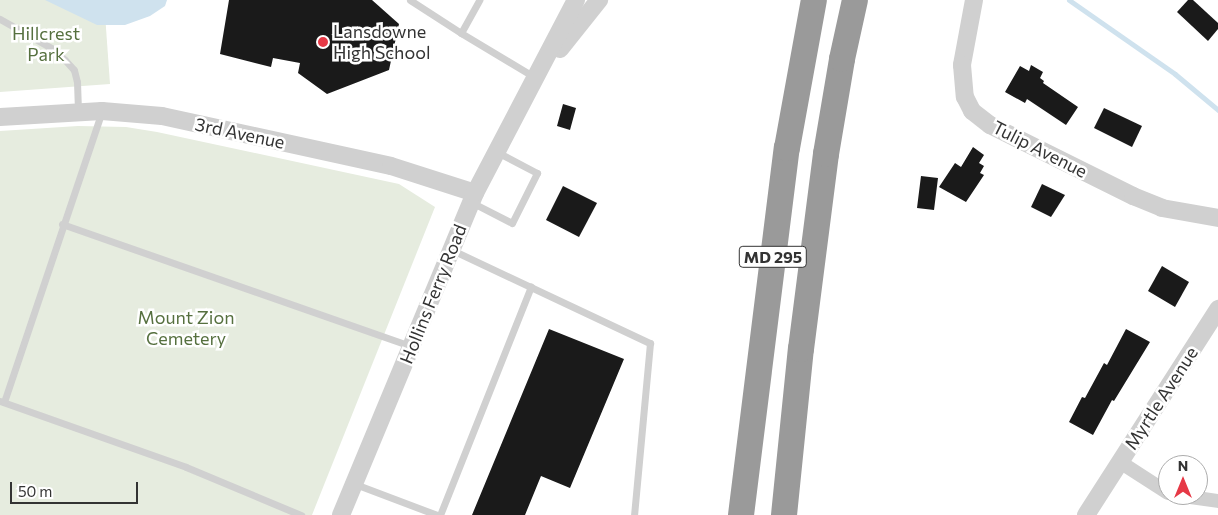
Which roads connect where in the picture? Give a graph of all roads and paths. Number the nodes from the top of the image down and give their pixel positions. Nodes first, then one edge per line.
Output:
1 (410, 0) edge
2 (479, 0) edge
3 (576, 0) edge
4 (599, 0) edge
5 (814, 0) edge
6 (855, 0) edge
7 (974, 0) edge
8 (0, 19) edge
9 (462, 33) junction
10 (536, 79) junction
11 (102, 111) junction
12 (78, 112) junction
13 (0, 117) edge
14 (496, 152) junction
15 (473, 197) junction
16 (1218, 218) edge
17 (62, 224) junction
18 (451, 249) junction
19 (530, 286) junction
20 (1218, 309) edge
21 (411, 346) junction
22 (2, 401) edge
23 (1120, 462) junction
24 (354, 484) junction
25 (1158, 487) edge
26 (301, 515) edge
27 (341, 515) edge
28 (438, 515) edge
29 (634, 515) edge
30 (741, 515) edge
31 (784, 515) edge
32 (1086, 515) edge

1 - 9 lane
2 - 9 lane
3 - 10 street, Hollins Ferry Road
4 - 10 street, Hollins Ferry Road
5 - 30 highway, MD 295
6 - 31 highway, MD 295
7 - 16 street, Tulip Avenue
8 - 12 lane
9 - 10 lane
10 - 14 street, Hollins Ferry Road
11 - 12 street, 3rd Avenue
11 - 15 street, 3rd Avenue
11 - 17 lane
12 - 13 street, 3rd Avenue
14 - 15 street, Hollins Ferry Road
14 - 15 lane
15 - 18 street, Hollins Ferry Road
17 - 21 lane
17 - 22 lane
18 - 19 lane
18 - 21 street, Hollins Ferry Road
19 - 28 lane
19 - 29 lane
20 - 23 street, Myrtle Avenue
21 - 24 street, Hollins Ferry Road
22 - 26 lane
23 - 25 street
23 - 32 street, Myrtle Avenue
24 - 27 street, Hollins Ferry Road
24 - 28 lane

